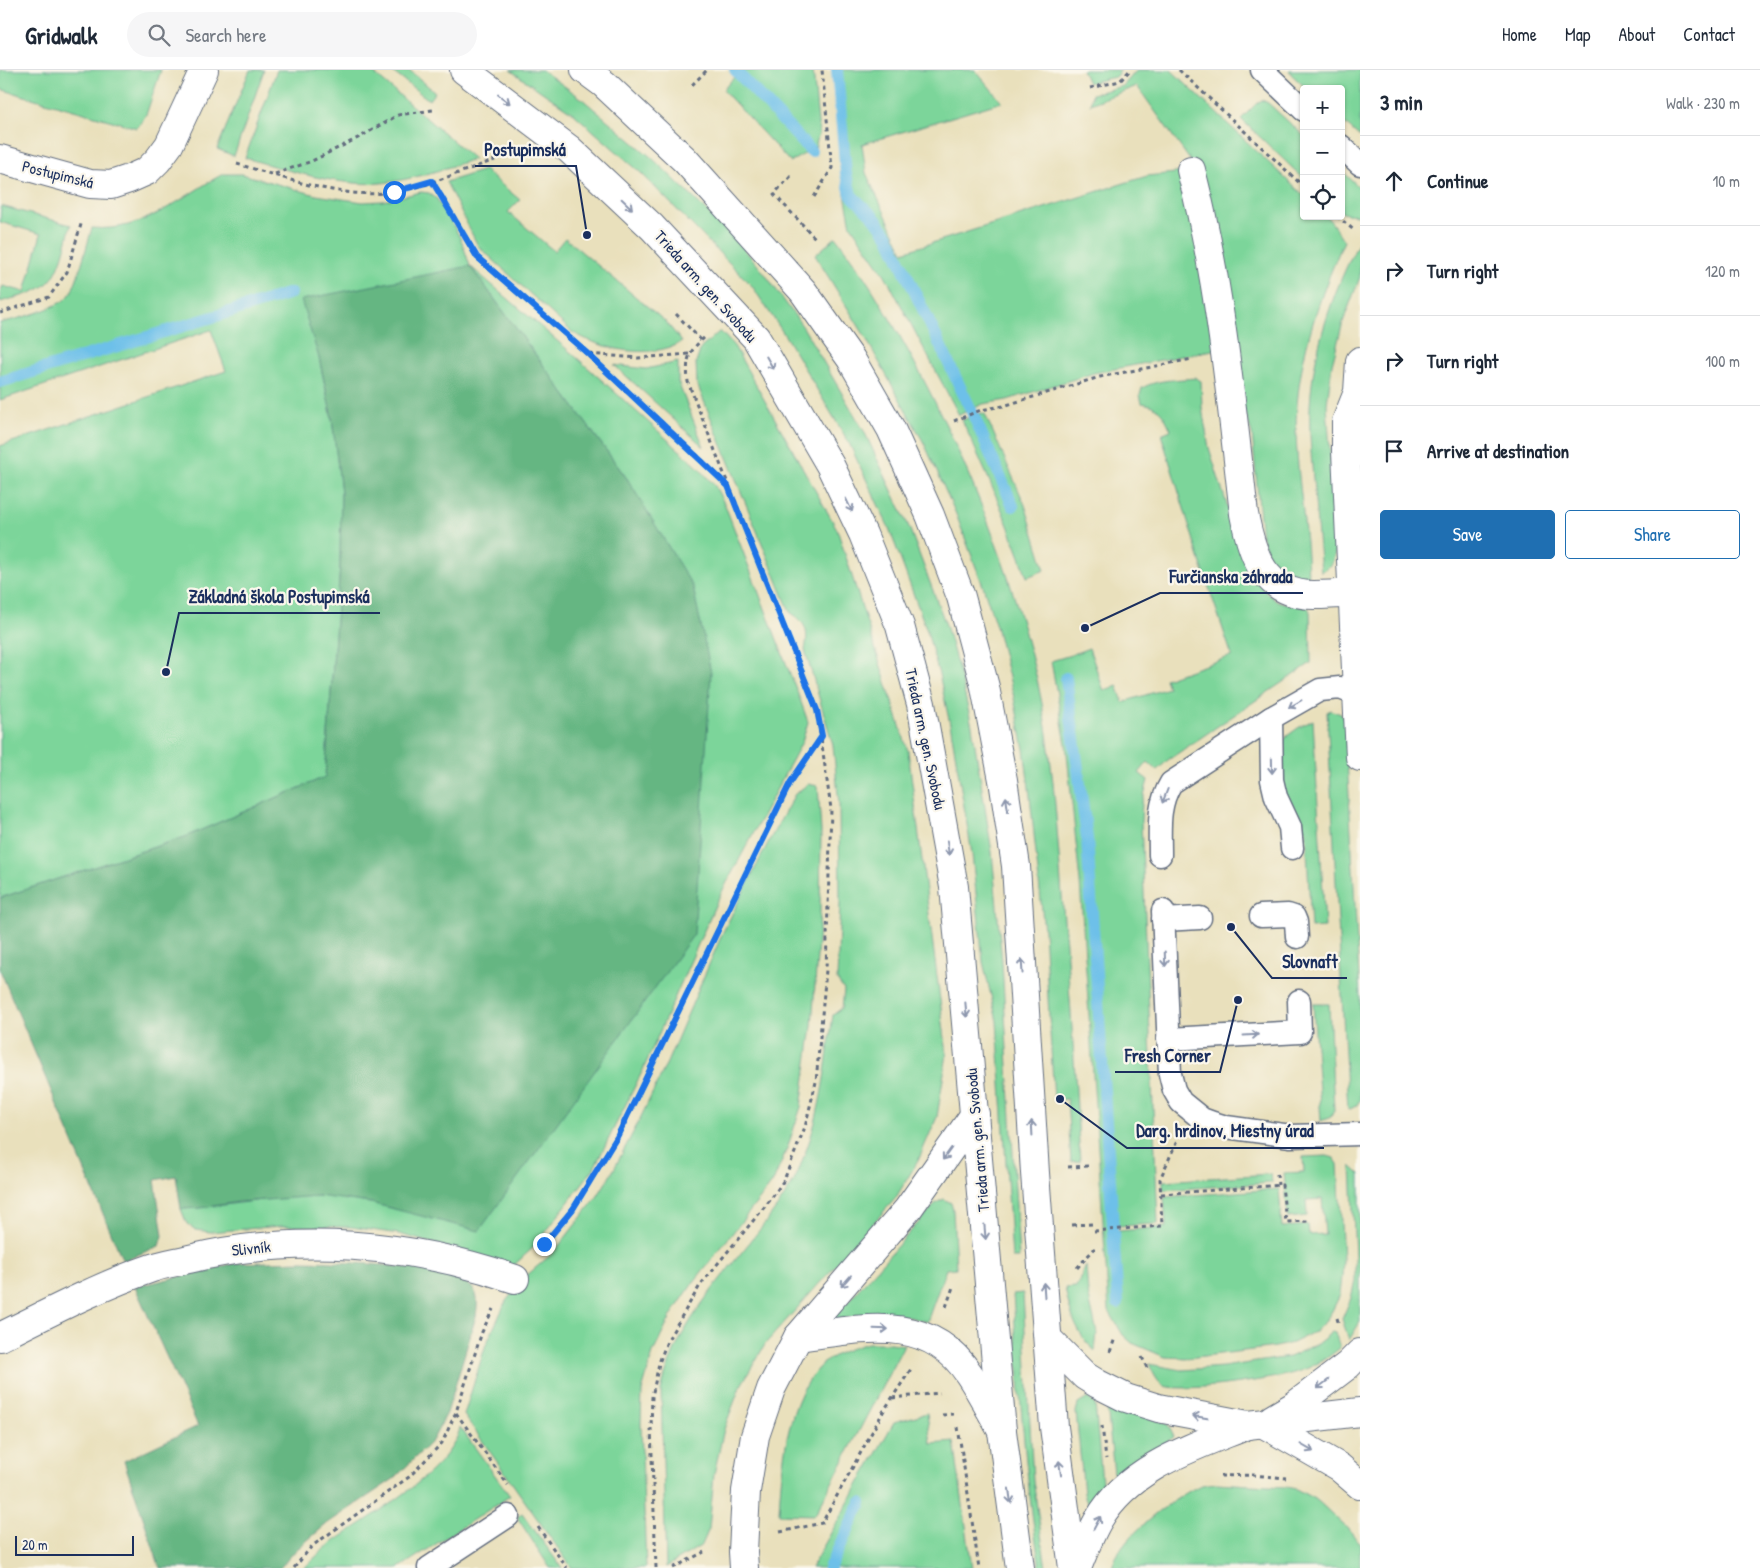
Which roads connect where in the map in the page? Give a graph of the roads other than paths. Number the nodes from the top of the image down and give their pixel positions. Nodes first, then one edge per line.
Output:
1 (204, 70) edge
2 (464, 70) edge
3 (585, 70) edge
4 (1262, 70) edge
5 (1300, 106) edge
6 (1345, 150) edge
7 (0, 160) edge
8 (1360, 164) edge
9 (1191, 170) dead end
10 (1360, 361) edge
11 (1359, 395) edge
12 (1352, 593) junction
13 (1359, 695) edge
14 (1271, 718) junction
15 (1360, 756) edge
16 (1292, 848) dead end
17 (1160, 855) dead end
18 (1261, 916) dead end
19 (1200, 918) dead end
20 (1297, 937) dead end
21 (1299, 1001) dead end
22 (1168, 1039) junction
23 (975, 1114) junction
24 (1360, 1134) edge
25 (515, 1279) road end
26 (0, 1337) edge
27 (798, 1337) junction
28 (1048, 1339) junction
29 (1360, 1353) edge
30 (1358, 1411) edge
31 (1256, 1425) junction
32 (1002, 1431) junction
33 (1360, 1485) edge
34 (508, 1516) dead end
35 (739, 1563) edge
36 (429, 1568) edge
37 (1020, 1568) edge
38 (1073, 1568) edge
39 (1077, 1568) edge

1 - 7 street, Postupimská
2 -> 23 street, Trieda arm. gen. Svobodu
28 -> 3 street
4 - 5 lane
6 - 8 lane
9 - 12 street
10 - 11 street
11 - 12 street
12 - 13 street
13 -> 14 lane
13 - 15 street
14 -> 16 lane
14 -> 17 lane
18 - 20 lane
19 -> 22 lane
22 -> 21 lane
22 - 24 lane
23 -> 27 street
23 -> 32 street, Trieda arm. gen. Svobodu
25 - 26 street, Slivník
27 -> 32 street
27 - 35 street
31 -> 28 street
38 -> 28 street
29 -> 31 street
30 - 31 street
31 -> 33 street
39 -> 31 street
32 -> 37 street, Trieda arm. gen. Svobodu
34 - 36 lane

